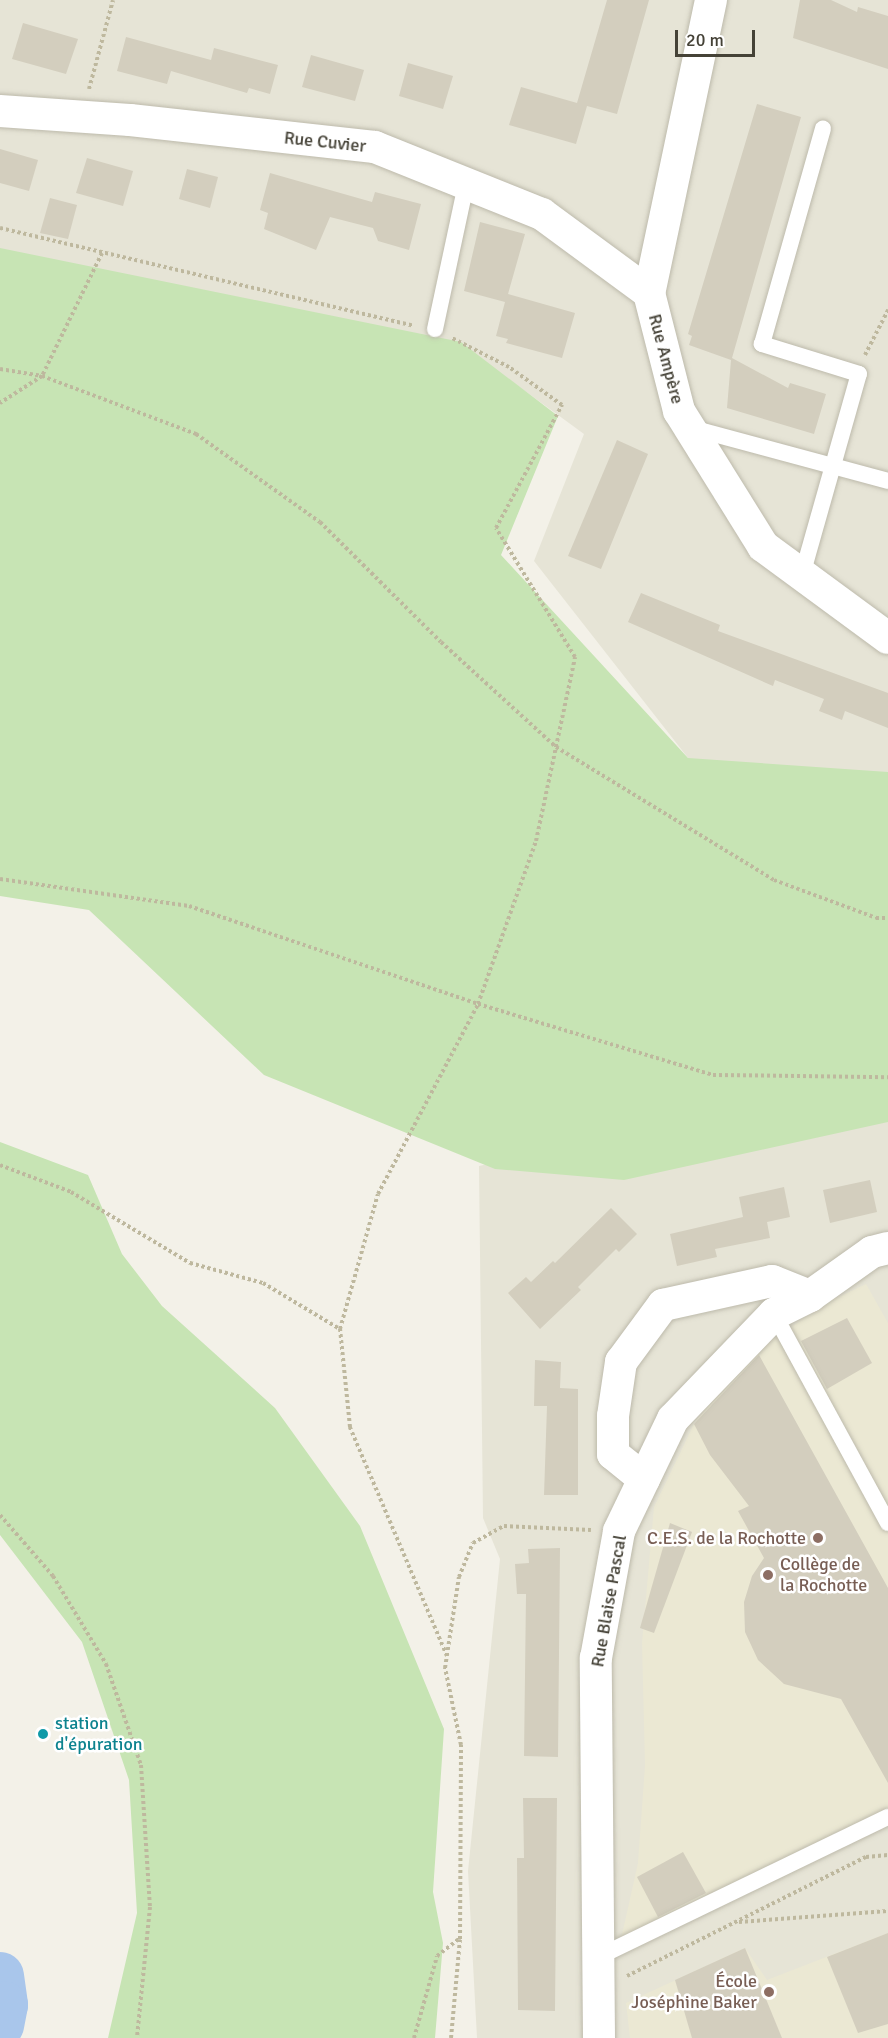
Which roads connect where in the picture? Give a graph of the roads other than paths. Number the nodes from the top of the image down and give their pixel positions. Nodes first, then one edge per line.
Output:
1 (711, 0) edge
2 (0, 111) edge
3 (823, 128) dead end
4 (466, 184) junction
5 (649, 292) junction
6 (435, 329) road end
7 (689, 428) junction
8 (833, 467) junction
9 (888, 481) edge
10 (802, 575) junction
11 (888, 638) edge
12 (888, 1248) edge
13 (810, 1296) junction
14 (774, 1314) junction
15 (644, 1479) junction
16 (888, 1523) edge
17 (888, 1817) edge
18 (596, 1958) junction
19 (599, 2038) edge

1 - 5 street, Rue Ampère
2 - 4 street, Rue Cuvier
3 - 8 lane
4 - 5 street, Rue Cuvier
4 - 6 lane
5 - 7 street, Rue Ampère
7 - 8 lane
7 - 10 street, Rue Ampère
8 - 9 lane
8 - 10 lane
10 - 11 street, Rue Ampère
12 - 13 street, Rue Blaise Pascal
13 - 14 street, Rue Blaise Pascal
13 - 15 street
14 - 15 street, Rue Blaise Pascal
14 - 16 lane
15 - 18 street, Rue Blaise Pascal
17 - 18 lane
18 - 19 street, Rue Blaise Pascal

